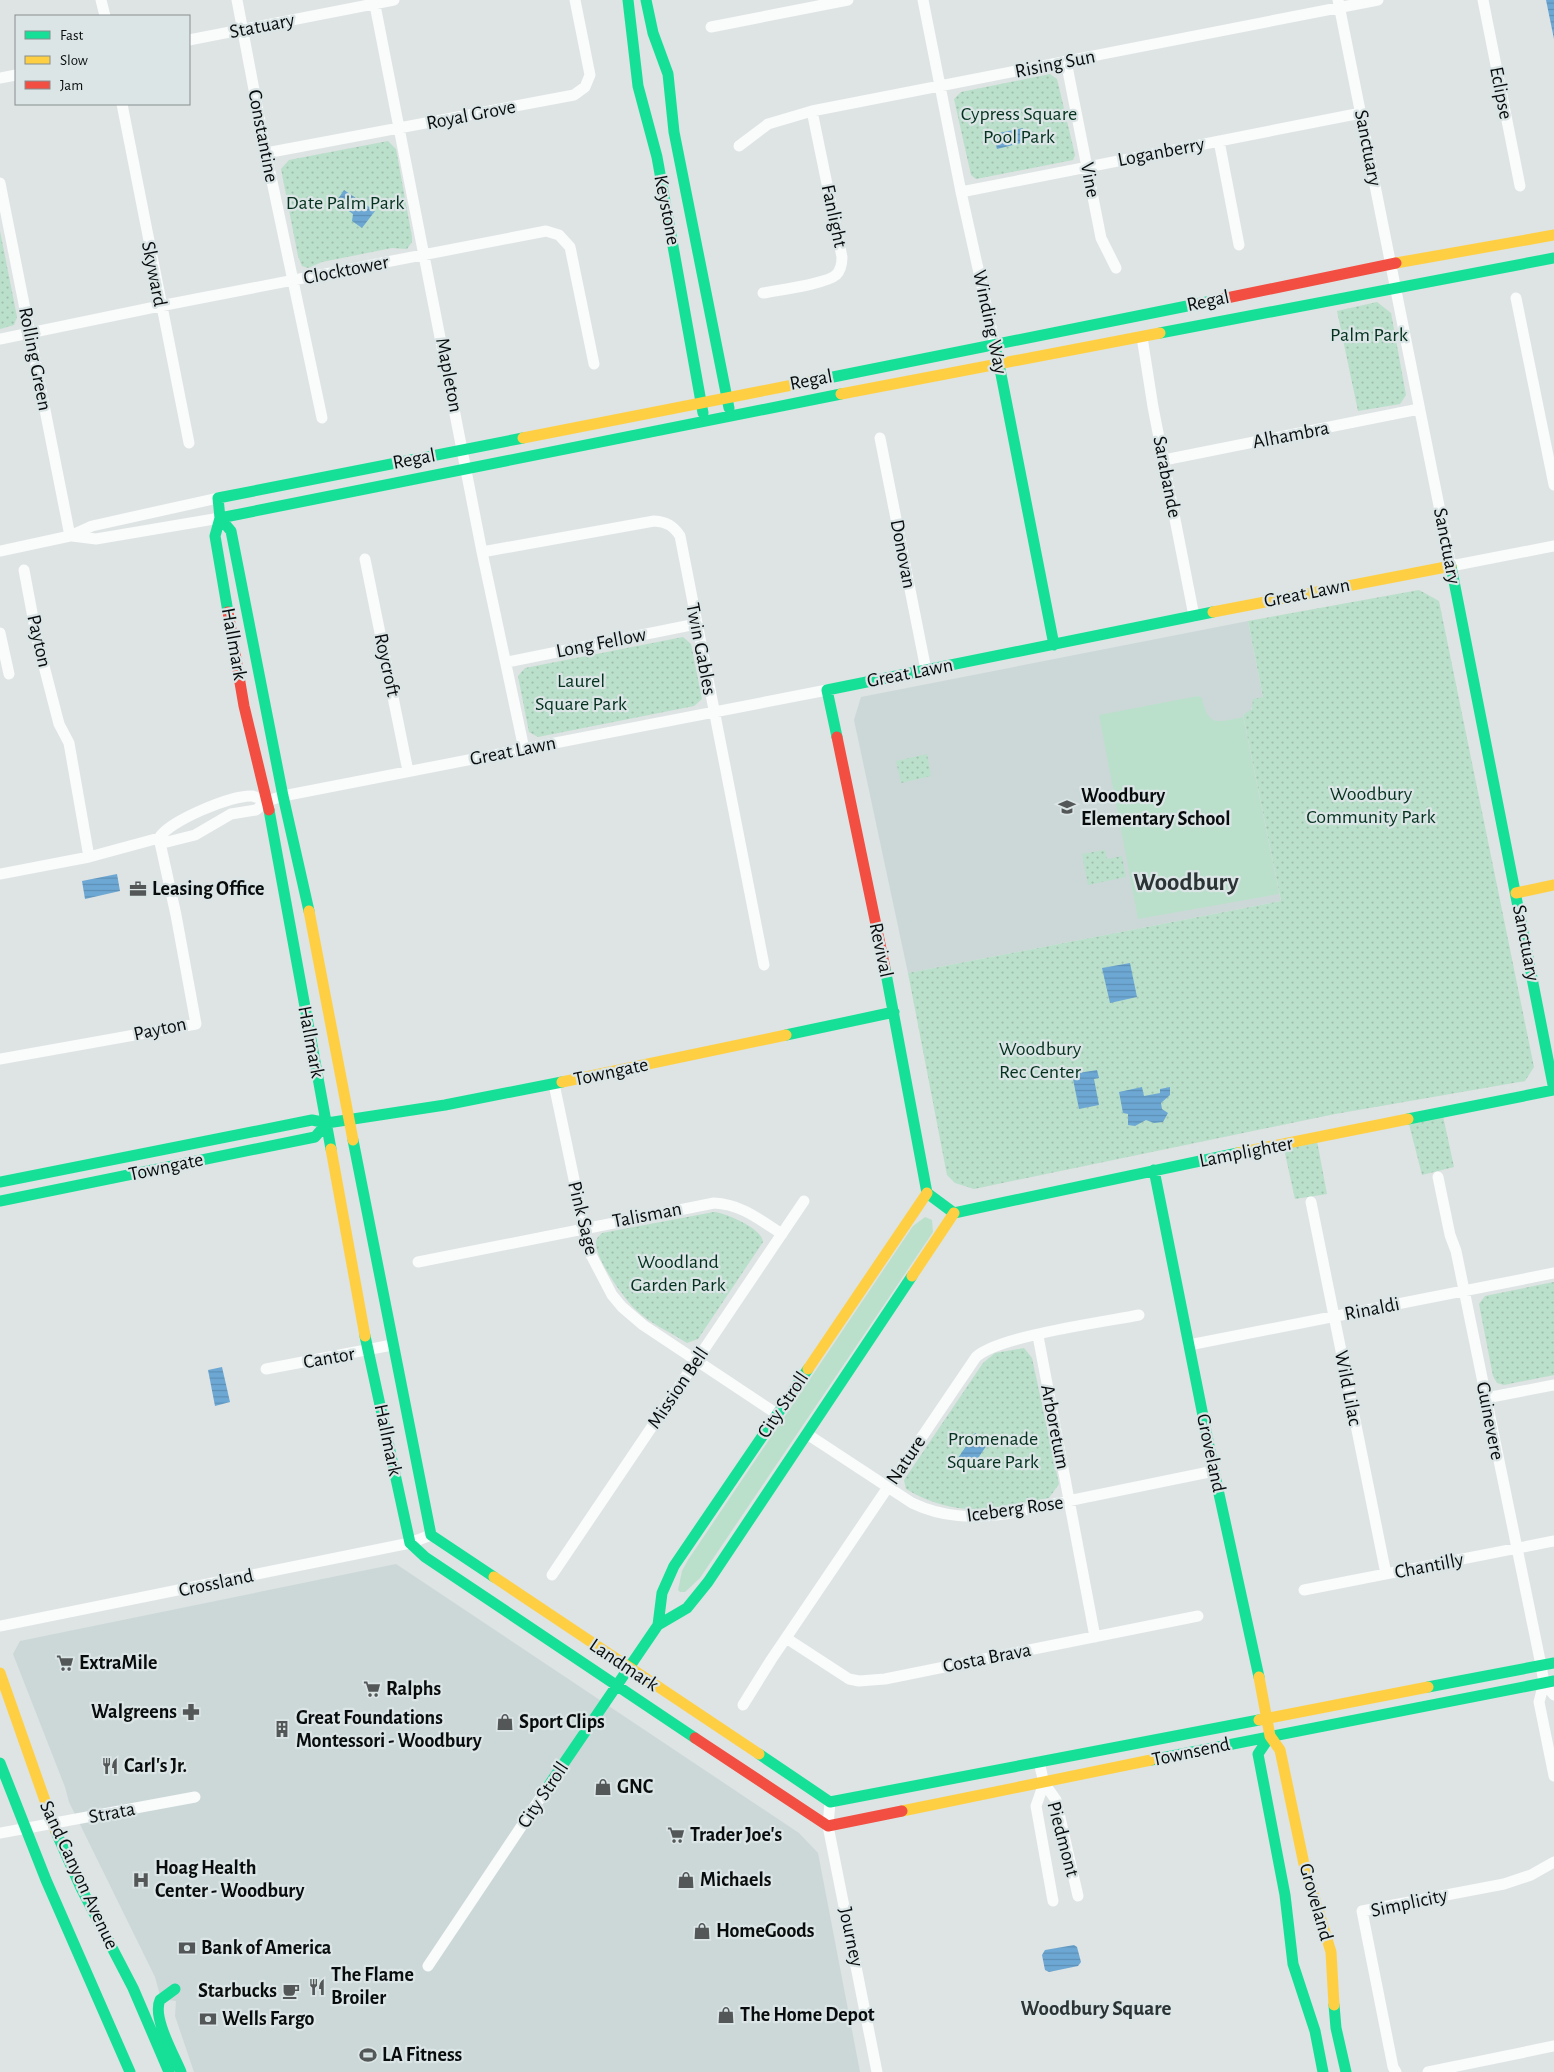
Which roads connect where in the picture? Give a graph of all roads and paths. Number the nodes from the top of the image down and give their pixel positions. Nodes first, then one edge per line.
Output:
1 (101, 0) edge
2 (237, 0) edge
3 (394, 0) edge
4 (575, 0) edge
5 (628, 0) edge
6 (646, 0) edge
7 (848, 0) edge
8 (923, 0) edge
9 (1378, 0) edge
10 (1483, 0) edge
11 (374, 2) edge
12 (1339, 4) edge
13 (788, 6) edge
14 (105, 15) edge
15 (711, 27) dead end
16 (243, 29) junction
17 (190, 40) edge
18 (1066, 61) junction
19 (15, 75) edge
20 (0, 78) edge
21 (940, 87) junction
22 (122, 105) edge
23 (812, 112) junction
24 (1361, 113) junction
25 (399, 129) junction
26 (1219, 141) junction
27 (739, 146) dead end
28 (266, 154) junction
29 (1088, 167) junction
30 (0, 185) edge
31 (1520, 186) dead end
32 (961, 192) junction
33 (1554, 235) edge
34 (1239, 245) dead end
35 (424, 254) junction
36 (1554, 258) edge
37 (1391, 264) junction
38 (1116, 268) dead end
39 (293, 280) junction
40 (1396, 288) junction
41 (763, 292) dead end
42 (1516, 298) dead end
43 (160, 306) junction
44 (30, 333) junction
45 (1142, 337) junction
46 (0, 339) edge
47 (995, 345) junction
48 (594, 364) dead end
49 (999, 364) junction
50 (728, 396) junction
51 (701, 402) junction
52 (1419, 409) junction
53 (731, 415) junction
54 (322, 418) dead end
55 (705, 420) junction
56 (1549, 431) edge
57 (880, 438) dead end
58 (189, 443) dead end
59 (464, 449) junction
60 (1164, 460) junction
61 (468, 470) junction
62 (1554, 486) edge
63 (218, 498) junction
64 (220, 518) junction
65 (70, 536) junction
66 (1554, 546) edge
67 (0, 551) edge
68 (482, 552) junction
69 (365, 559) dead end
70 (1451, 566) junction
71 (24, 570) dead end
72 (1194, 616) junction
73 (696, 624) junction
74 (0, 633) edge
75 (1054, 645) junction
76 (506, 662) junction
77 (926, 670) junction
78 (9, 674) dead end
79 (827, 690) junction
80 (713, 713) junction
81 (524, 749) junction
82 (408, 772) junction
83 (283, 796) junction
84 (267, 802) junction
85 (158, 838) junction
86 (89, 857) junction
87 (0, 874) edge
88 (1554, 885) edge
89 (1516, 893) junction
90 (764, 964) dead end
91 (894, 1012) junction
92 (0, 1059) edge
93 (554, 1084) junction
94 (1554, 1091) edge
95 (350, 1121) junction
96 (327, 1123) junction
97 (1154, 1170) junction
98 (1438, 1177) dead end
99 (0, 1182) edge
100 (927, 1193) junction
101 (0, 1201) edge
102 (804, 1201) dead end
103 (1311, 1202) dead end
104 (954, 1213) junction
105 (583, 1228) junction
106 (782, 1234) junction
107 (418, 1262) dead end
108 (1554, 1273) edge
109 (1464, 1291) junction
110 (1139, 1316) dead end
111 (1334, 1316) junction
112 (1038, 1336) junction
113 (392, 1345) junction
114 (1189, 1345) junction
115 (368, 1350) junction
116 (696, 1361) junction
117 (266, 1369) dead end
118 (1554, 1385) edge
119 (1486, 1398) junction
120 (777, 1414) junction
121 (807, 1434) junction
122 (1214, 1471) junction
123 (887, 1488) junction
124 (1069, 1501) junction
125 (431, 1536) junction
126 (1554, 1541) edge
127 (410, 1543) junction
128 (1516, 1548) junction
129 (1386, 1574) junction
130 (552, 1575) dead end
131 (1304, 1590) dead end
132 (1198, 1616) dead end
133 (658, 1624) junction
134 (0, 1626) edge
135 (1095, 1636) junction
136 (786, 1638) junction
137 (1554, 1663) edge
138 (1541, 1665) junction
139 (628, 1668) junction
140 (0, 1674) edge
141 (1549, 1682) edge
142 (616, 1686) junction
143 (1554, 1695) edge
144 (743, 1705) dead end
145 (1267, 1717) junction
146 (1270, 1736) junction
147 (1039, 1762) junction
148 (0, 1763) edge
149 (1554, 1776) edge
150 (1044, 1784) junction
151 (194, 1797) dead end
152 (830, 1802) junction
153 (52, 1823) junction
154 (828, 1826) junction
155 (23, 1828) junction
156 (0, 1833) edge
157 (1554, 1862) edge
158 (1078, 1896) dead end
159 (1053, 1901) dead end
160 (428, 1966) dead end
161 (175, 1990) dead end
162 (1554, 2046) edge
163 (130, 2072) edge
164 (169, 2072) edge
165 (181, 2072) edge
166 (877, 2072) edge
167 (1323, 2072) edge
168 (1346, 2072) edge
169 (1396, 2072) edge
170 (1428, 2072) edge

1 - 14 street
2 - 16 street, Constantine
3 - 11 street, Statuary
4 - 25 street, Royal Grove
5 - 51 street, Keystone
6 - 50 street, Keystone
7 - 13 street
8 - 21 street, Winding Way
9 - 12 street, Rising Sun
10 - 31 street, Eclipse
11 - 16 street, Statuary
11 - 25 street, Mapleton
12 - 18 street, Rising Sun
12 - 24 street, Sanctuary
13 - 15 street
16 - 17 street, Statuary
16 - 28 street, Constantine
18 - 21 street, Rising Sun
18 - 29 street, Vine
19 - 20 street
21 - 23 street, Rising Sun
21 - 32 street, Winding Way
22 - 43 street, Skyward
23 - 27 street, Rising Sun
23 - 41 street, Fanlight
24 - 26 street, Loganberry
24 - 37 street, Sanctuary
25 - 28 street, Royal Grove
25 - 35 street, Mapleton
26 - 29 street, Loganberry
26 - 34 street
28 - 39 street, Constantine
29 - 32 street, Loganberry
29 - 38 street, Vine
30 - 44 street, Rolling Green
32 - 47 street, Winding Way
33 - 37 street, Regal
35 - 39 street, Clocktower
35 - 48 street, Clocktower
35 - 59 street, Mapleton
36 - 40 street, Regal
37 - 40 street, Sanctuary
37 - 47 street, Regal
39 - 43 street, Clocktower
39 - 54 street, Constantine
40 - 45 street, Regal
40 - 52 street, Sanctuary
42 - 56 street
43 - 44 street, Clocktower
43 - 58 street, Skyward
44 - 46 street, Clocktower
44 - 65 street, Rolling Green
45 - 49 street, Regal
45 - 60 street, Sarabande
47 - 49 street, Winding Way
47 - 50 street, Regal
49 - 53 street, Regal
49 - 75 street, Winding Way
50 - 51 street, Regal
50 - 53 street, Keystone
51 - 55 street, Keystone
51 - 59 street, Regal
52 - 60 street, Alhambra
52 - 70 street, Sanctuary
53 - 55 street, Regal
55 - 61 street, Regal
56 - 62 street
57 - 77 street, Donovan
59 - 61 street, Mapleton
59 - 63 street, Regal
60 - 72 street, Sarabande
61 - 64 street, Regal
61 - 68 street, Mapleton
63 - 64 street, Hallmark
63 - 65 street, Regal
64 - 65 street, Regal
64 - 83 street, Hallmark
64 - 84 street, Hallmark
65 - 67 street, Regal
66 - 70 street, Great Lawn
68 - 73 street, Twin Gables
68 - 76 street, Mapleton
69 - 82 street, Roycroft
70 - 72 street, Great Lawn
70 - 89 street, Sanctuary
71 - 86 street, Payton
72 - 75 street, Great Lawn
73 - 76 street, Long Fellow
73 - 80 street, Twin Gables
74 - 78 street
75 - 77 street, Great Lawn
76 - 81 street, Mapleton
77 - 79 street, Great Lawn
79 - 80 street, Great Lawn
79 - 91 street, Revival
80 - 81 street, Great Lawn
80 - 90 street, Twin Gables
81 - 82 street, Great Lawn
82 - 83 street, Great Lawn
83 - 84 street, Great Lawn
83 - 95 street, Hallmark
84 - 85 street
84 - 85 street
84 - 96 street, Hallmark
85 - 86 street
85 - 92 street, Payton
86 - 87 street
88 - 89 street
89 - 94 street, Sanctuary
91 - 93 street, Towngate
91 - 100 street, Revival
93 - 95 street, Towngate
93 - 105 street, Pink Sage
94 - 97 street, Lamplighter
95 - 96 street, Towngate
95 - 113 street, Hallmark
96 - 99 street, Towngate
96 - 101 street, Towngate
96 - 115 street, Hallmark
97 - 104 street, Lamplighter
97 - 114 street, Groveland
98 - 109 street, Guinevere
100 - 104 street
100 - 120 street, City Stroll
102 - 106 street, Mission Bell
103 - 111 street, Wild Lilac
104 - 121 street, City Stroll
105 - 106 street, Talisman
105 - 107 street, Talisman
105 - 116 street, Pink Sage
106 - 116 street, Mission Bell
108 - 109 street, Rinaldi
109 - 111 street, Rinaldi
109 - 119 street, Guinevere
110 - 112 street, Nature
111 - 114 street, Rinaldi
111 - 129 street, Wild Lilac
112 - 123 street, Nature
112 - 124 street, Arboretum
113 - 115 street, Cantor
113 - 125 street, Hallmark
114 - 122 street, Groveland
115 - 117 street, Cantor
115 - 127 street, Hallmark
116 - 120 street, Pink Sage
116 - 130 street, Mission Bell
118 - 119 street
119 - 128 street, Guinevere
120 - 133 street, City Stroll
121 - 123 street, Iceberg Rose
121 - 133 street, City Stroll
122 - 124 street, Iceberg Rose
122 - 145 street, Groveland
123 - 124 street, Iceberg Rose
123 - 136 street, Nature
124 - 135 street, Arboretum
125 - 127 street, Crossland
125 - 139 street, Landmark
126 - 128 street, Chantilly
127 - 134 street, Crossland
127 - 142 street, Landmark
128 - 129 street, Chantilly
128 - 138 street, Guinevere
129 - 131 street, Chantilly
132 - 135 street, Costa Brava
133 - 139 street, City Stroll
135 - 136 street, Costa Brava
136 - 144 street, Nature
137 - 138 street, Townsend
138 - 141 street
138 - 145 street, Townsend
139 - 142 street, City Stroll
139 - 152 street, Landmark
140 - 153 street, Sand Canyon Avenue
141 - 143 street
141 - 146 street, Townsend
141 - 149 street
142 - 154 street, Landmark
142 - 160 street, City Stroll
145 - 146 street, Groveland
145 - 147 street, Townsend
146 - 150 street, Townsend
146 - 167 street, Groveland
146 - 168 street, Groveland
147 - 150 street, Piedmont
147 - 152 street, Townsend
148 - 155 street, Sand Canyon Avenue
150 - 154 street, Townsend
150 - 158 street, Piedmont
150 - 159 street, Piedmont
151 - 153 street, Strata
152 - 154 street, Journey
153 - 155 street, Strata
153 - 164 street, Sand Canyon Avenue
154 - 166 street, Journey
155 - 156 street, Strata
155 - 163 street, Sand Canyon Avenue
157 - 169 street, Simplicity
161 - 165 street
162 - 170 street

